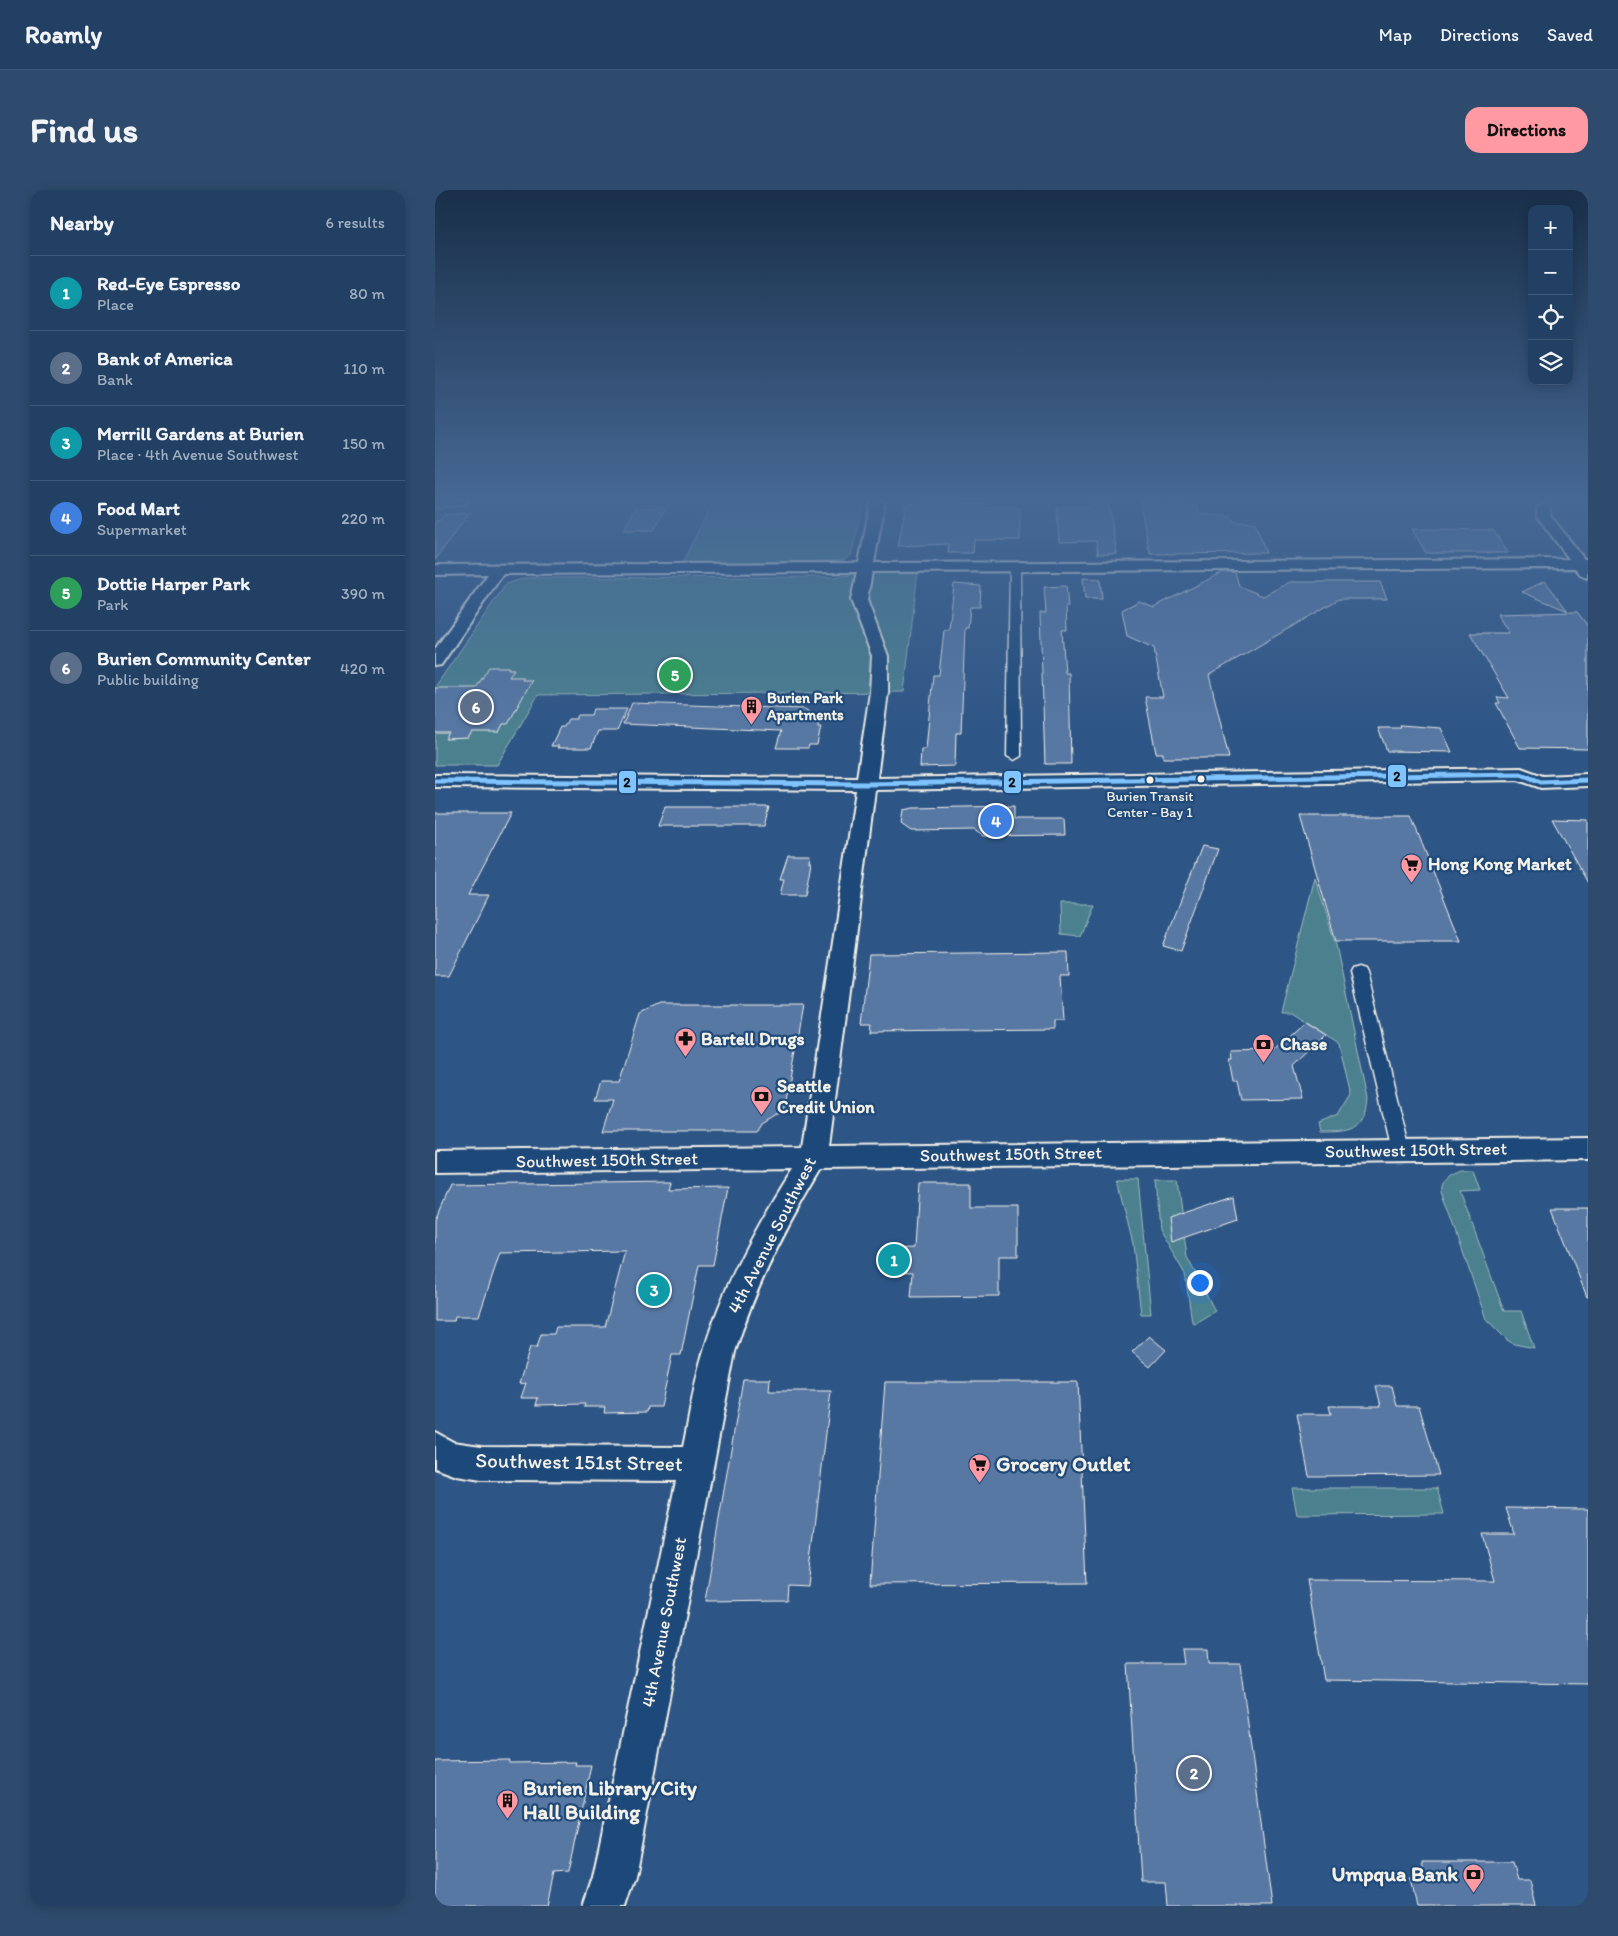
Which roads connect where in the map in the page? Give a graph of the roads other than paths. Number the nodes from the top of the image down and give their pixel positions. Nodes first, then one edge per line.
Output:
1 (490, 581) edge
2 (862, 581) edge
3 (1015, 581) edge
4 (435, 661) edge
5 (1014, 756) dead end
6 (1588, 765) edge
7 (1521, 774) junction
8 (1588, 780) edge
9 (435, 781) edge
10 (867, 784) junction
11 (1357, 973) dead end
12 (1588, 1149) edge
13 (1401, 1150) junction
14 (815, 1157) junction
15 (435, 1162) edge
16 (435, 1449) edge
17 (695, 1464) junction
18 (604, 1906) edge

1 - 4 street
2 - 10 street, 4th Avenue Southwest
3 - 5 street
6 - 7 street
7 - 8 street
7 - 10 street
9 - 10 street
10 - 14 street, 4th Avenue Southwest
11 - 13 street
12 - 13 street, Southwest 150th Street
13 - 14 street, Southwest 150th Street
14 - 15 street, Southwest 150th Street
14 - 17 street, 4th Avenue Southwest
16 - 17 street, Southwest 151st Street
17 - 18 street, 4th Avenue Southwest

